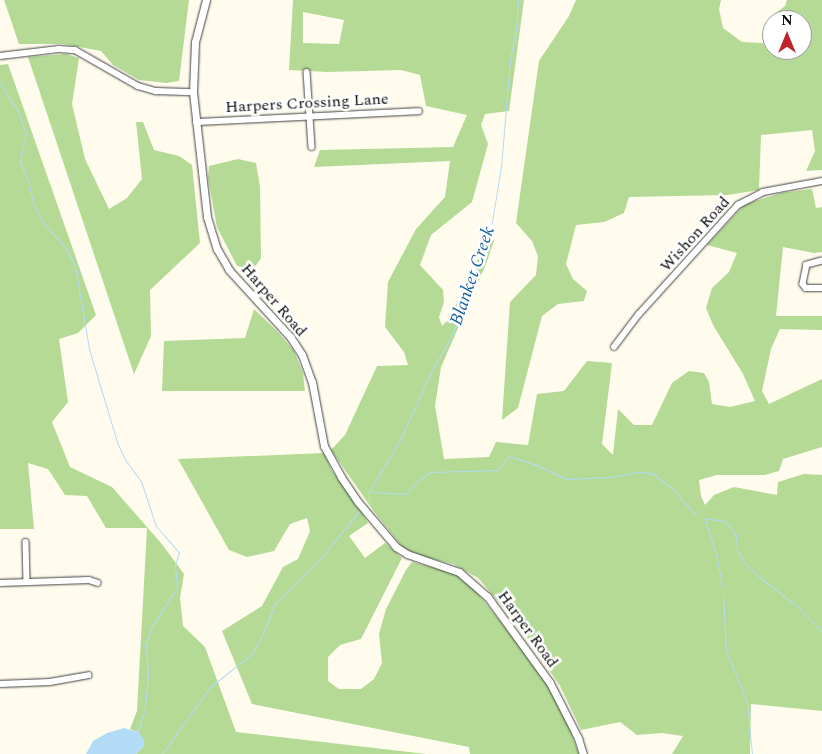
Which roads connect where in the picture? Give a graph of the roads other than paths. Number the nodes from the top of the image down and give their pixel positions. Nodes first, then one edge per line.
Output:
1 (206, 0) edge
2 (0, 56) edge
3 (307, 72) dead end
4 (193, 92) junction
5 (419, 111) dead end
6 (311, 117) junction
7 (196, 122) junction
8 (312, 146) dead end
9 (822, 181) edge
10 (822, 262) edge
11 (822, 288) edge
12 (614, 347) dead end
13 (26, 542) dead end
14 (27, 582) junction
15 (0, 583) edge
16 (98, 583) dead end
17 (88, 675) dead end
18 (0, 684) edge
19 (583, 754) edge

1 - 4 street, Harper Road
2 - 4 street
3 - 6 street
4 - 7 street, Harper Road
5 - 6 street, Harpers Crossing Lane
6 - 7 street, Harpers Crossing Lane
6 - 8 street
7 - 19 street, Harper Road
9 - 12 street, Wishon Road
10 - 11 street
13 - 14 street
14 - 15 street
14 - 16 street
17 - 18 street

